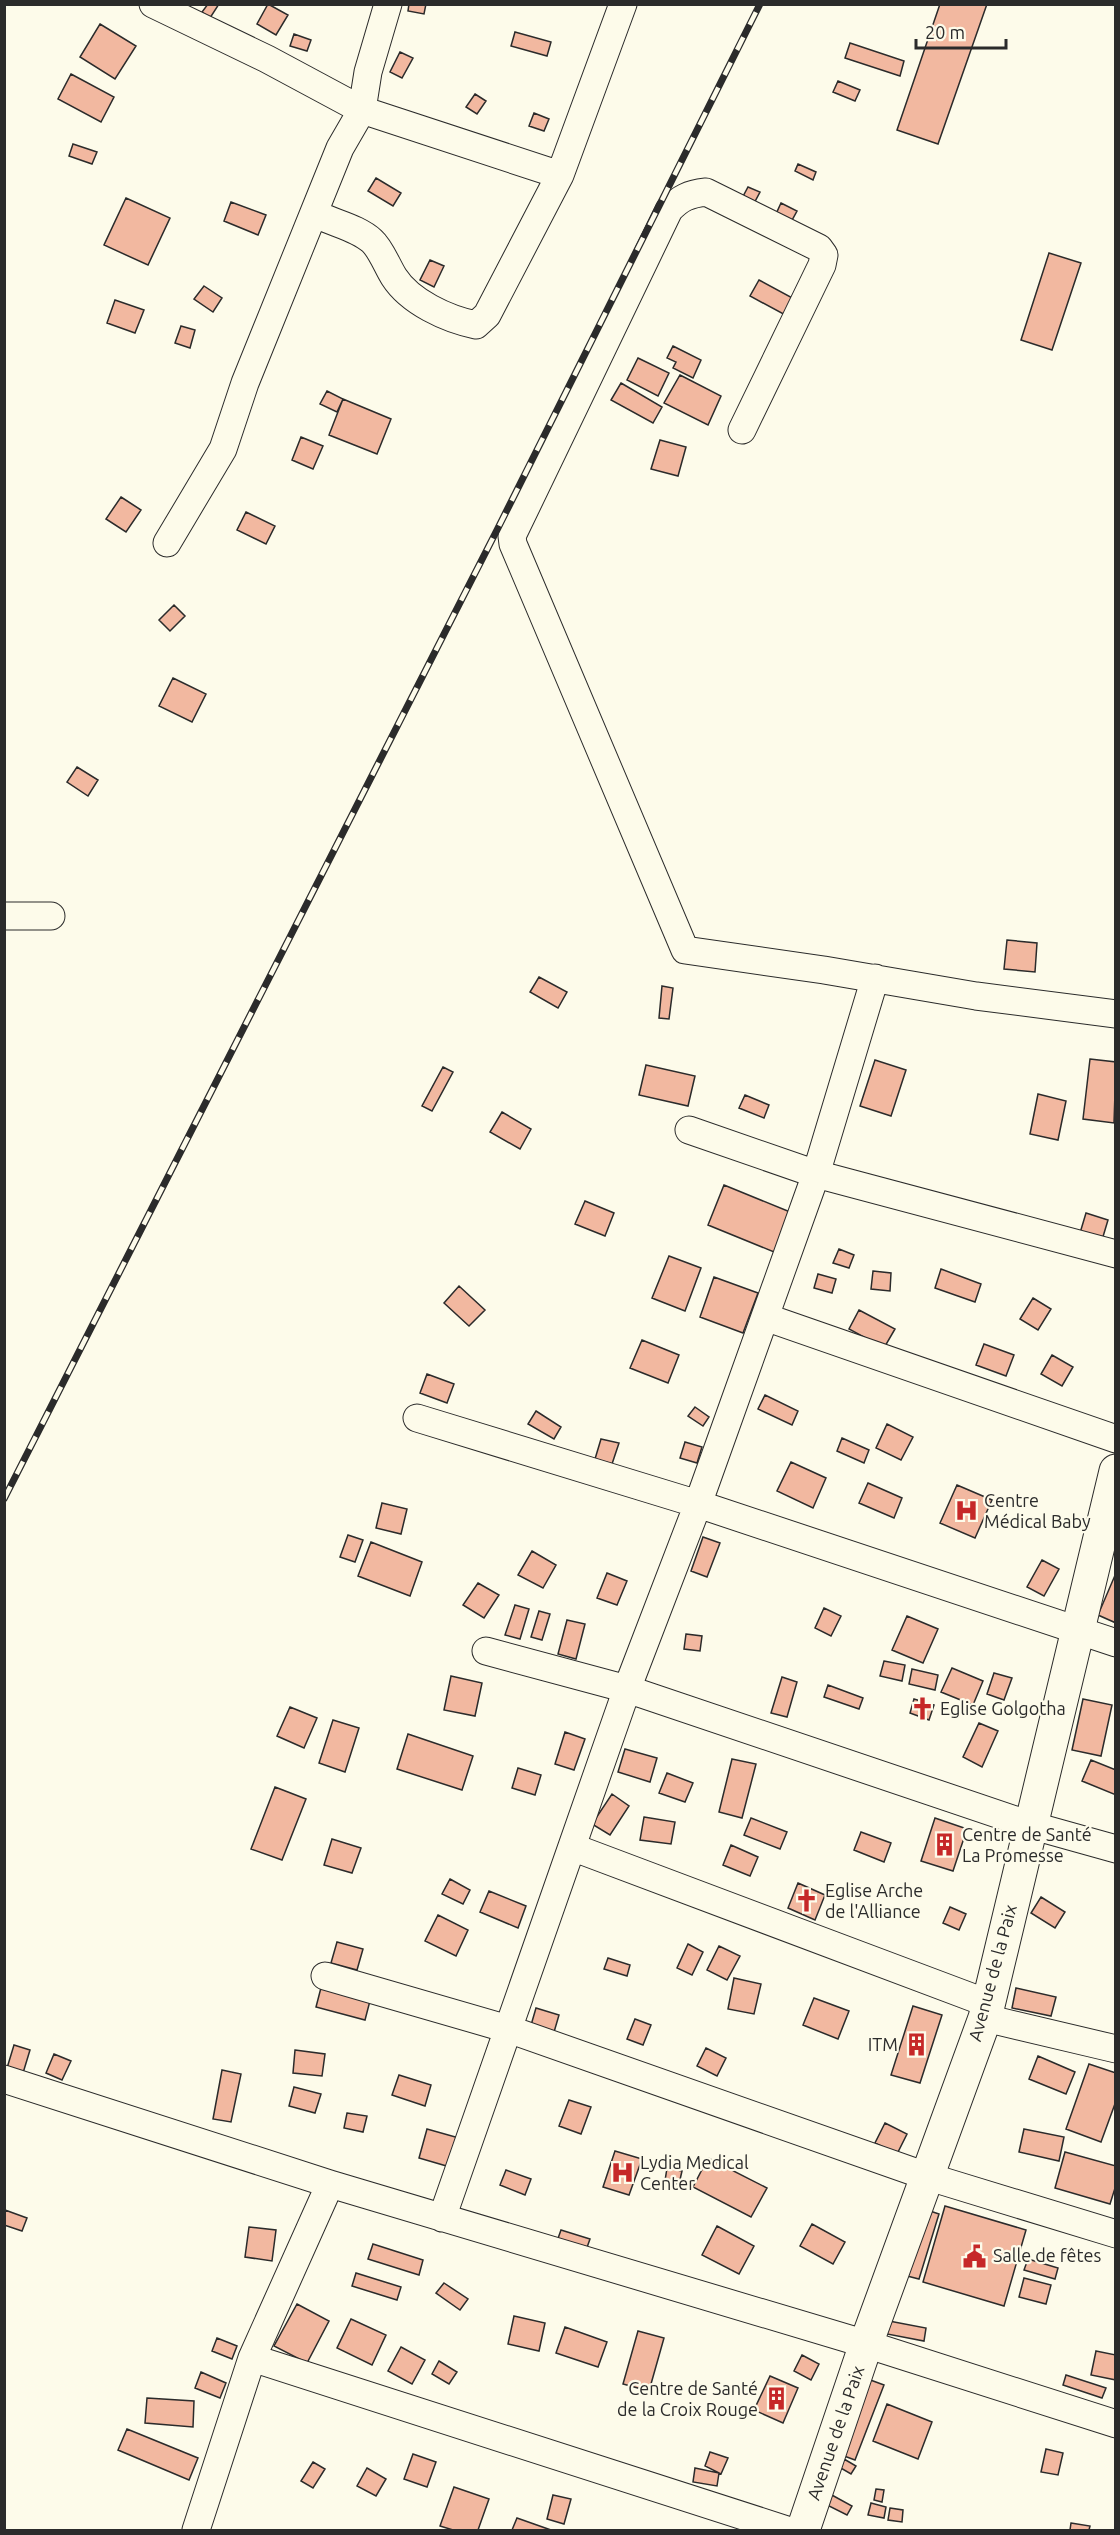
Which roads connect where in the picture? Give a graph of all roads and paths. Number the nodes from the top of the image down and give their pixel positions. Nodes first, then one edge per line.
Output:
1 (153, 4) edge
2 (388, 4) edge
3 (623, 4) edge
4 (362, 110) junction
5 (561, 175) junction
6 (314, 213) junction
7 (742, 430) dead end
8 (167, 543) dead end
9 (4, 916) edge
10 (51, 916) dead end
11 (875, 978) junction
12 (1116, 1014) edge
13 (689, 1130) dead end
14 (816, 1174) junction
15 (1116, 1254) edge
16 (765, 1317) junction
17 (417, 1418) dead end
18 (1116, 1439) edge
19 (1116, 1471) edge
20 (698, 1504) junction
21 (1076, 1629) junction
22 (1116, 1643) edge
23 (486, 1652) dead end
24 (627, 1689) junction
25 (1030, 1825) junction
26 (572, 1847) junction
27 (1116, 1849) edge
28 (325, 1976) dead end
29 (986, 2010) junction
30 (508, 2029) junction
31 (1116, 2049) edge
32 (4, 2079) edge
33 (926, 2176) junction
34 (330, 2184) junction
35 (442, 2218) junction
36 (1116, 2234) edge
37 (866, 2344) junction
38 (252, 2358) junction
39 (1116, 2424) edge
40 (196, 2530) edge
41 (787, 2530) edge
42 (803, 2530) edge

1 - 4 street
2 - 4 street
3 - 5 street
4 - 5 street
4 - 6 street
5 - 6 street
6 - 8 street
7 - 11 street
9 - 10 street
11 - 12 street
11 - 14 street
13 - 14 street
14 - 15 street
14 - 16 street
16 - 18 street
16 - 20 street
17 - 20 street
19 - 21 street, Avenue de la Paix
20 - 21 street
20 - 24 street
21 - 22 street
21 - 25 street, Avenue de la Paix
23 - 24 street
24 - 25 street
24 - 26 street
25 - 27 street
25 - 29 street, Avenue de la Paix
26 - 29 street
26 - 30 street
28 - 30 street
29 - 31 street
29 - 33 street, Avenue de la Paix
30 - 33 street
30 - 35 street
32 - 34 street
33 - 36 street
33 - 37 street, Avenue de la Paix
34 - 35 street
34 - 38 street
35 - 37 street
37 - 39 street
37 - 42 street, Avenue de la Paix
38 - 40 street
38 - 41 street

